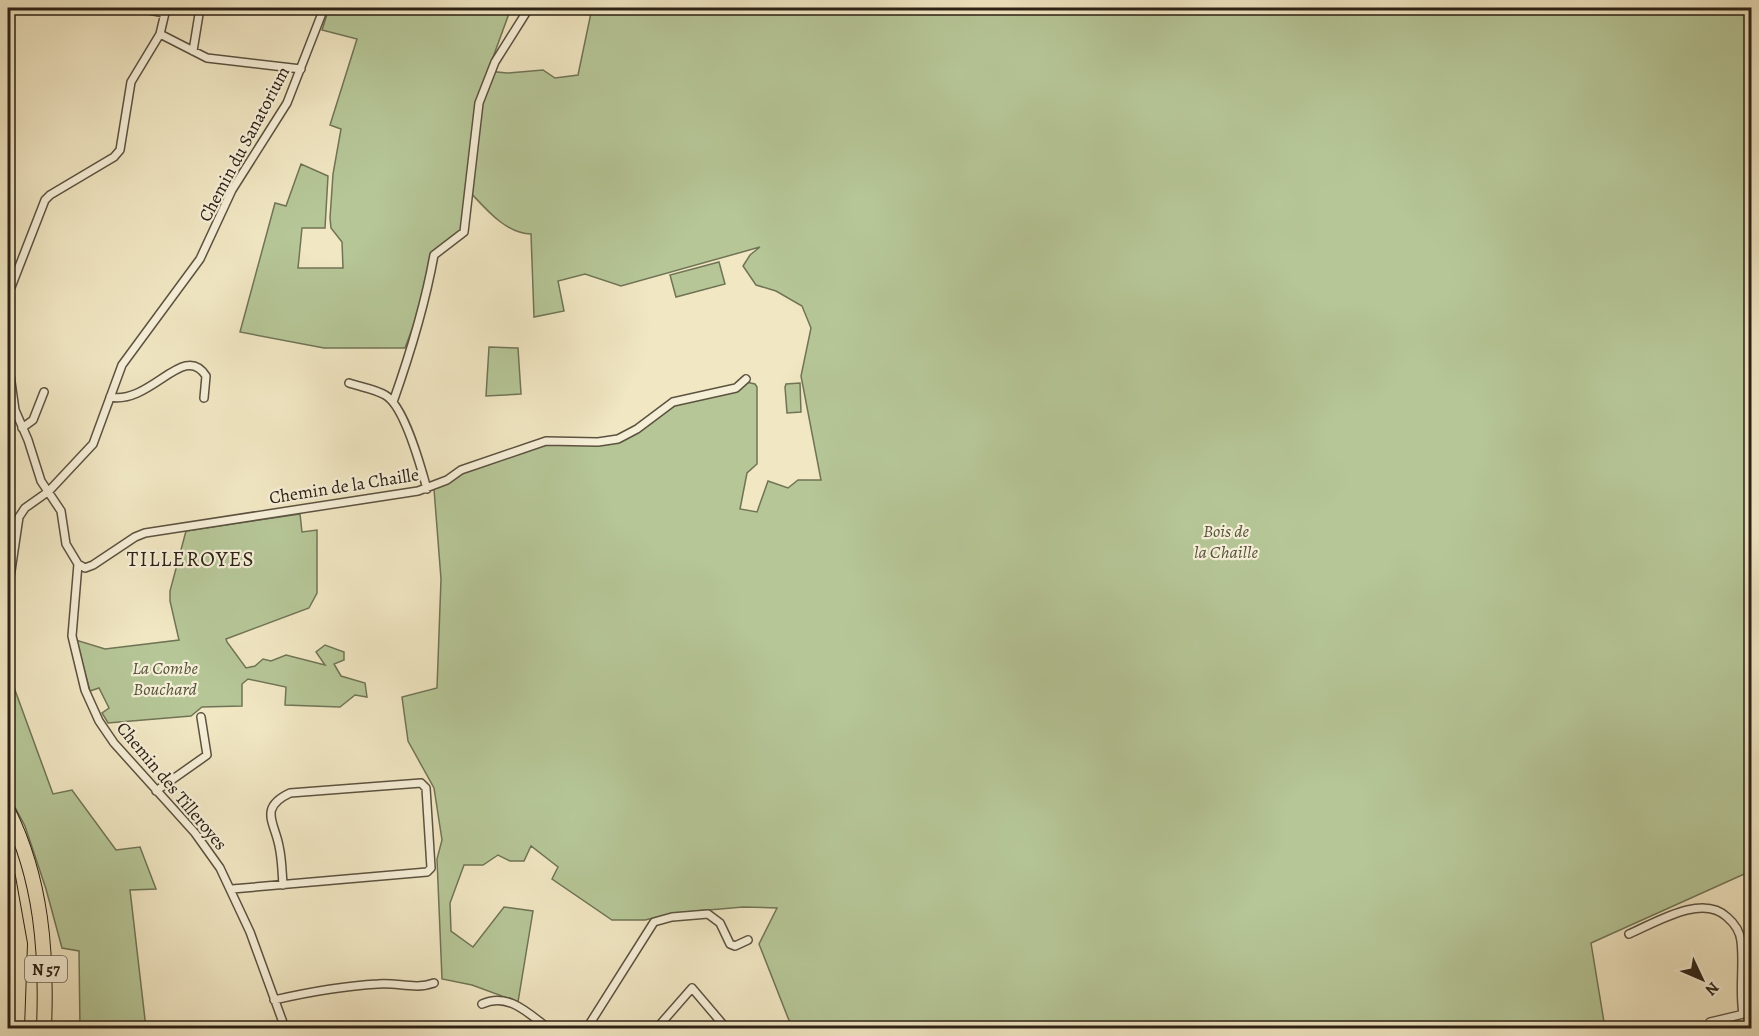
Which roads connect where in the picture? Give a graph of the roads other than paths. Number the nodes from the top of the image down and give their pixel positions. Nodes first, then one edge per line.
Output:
1 (137, 8) edge
2 (200, 8) edge
3 (324, 8) edge
4 (530, 8) edge
5 (160, 34) junction
6 (193, 51) junction
7 (301, 69) junction
8 (8, 295) edge
9 (8, 361) edge
10 (746, 379) dead end
11 (349, 383) dead end
12 (44, 392) dead end
13 (110, 397) junction
14 (204, 398) dead end
15 (393, 402) junction
16 (22, 428) junction
17 (427, 489) junction
18 (49, 491) junction
19 (78, 564) junction
20 (8, 591) edge
21 (201, 717) dead end
22 (156, 790) junction
23 (8, 811) edge
24 (8, 830) edge
25 (8, 878) edge
26 (283, 885) junction
27 (232, 889) junction
28 (39, 909) junction
29 (1629, 934) dead end
30 (748, 940) dead end
31 (434, 983) dead end
32 (274, 1000) junction
33 (482, 1004) dead end
34 (1752, 1012) edge
35 (1743, 1014) junction
36 (1710, 1022) dead end
37 (17, 1029) edge
38 (44, 1029) edge
39 (285, 1029) edge
40 (548, 1029) edge
41 (587, 1029) edge
42 (657, 1029) edge
43 (726, 1029) edge

1 - 5 street
2 - 6 street
3 - 7 street, Chemin du Sanatorium
4 - 15 street
5 - 6 street
5 - 8 street
6 - 7 street
7 - 13 street, Chemin du Sanatorium
9 - 16 street
10 - 17 street, Chemin de la Chaille
11 - 15 street
12 - 16 street
13 - 14 street
13 - 18 street, Chemin du Sanatorium
15 - 17 street
16 - 18 street
17 - 19 street, Chemin de la Chaille
18 - 19 street
18 - 20 street, Chemin du Sanatorium
19 - 22 street, Chemin des Tilleroyes
21 - 22 street
22 - 27 street, Chemin des Tilleroyes
23 - 28 highway
24 - 28 highway, N 57
25 - 37 highway, N 57
26 - 26 street
26 - 27 street
27 - 32 street, Chemin des Tilleroyes
28 - 38 highway, N 57
29 - 35 street
30 - 41 street
31 - 32 street
32 - 39 street, Chemin des Tilleroyes
33 - 40 street
34 - 35 street
35 - 36 street
42 - 43 street

